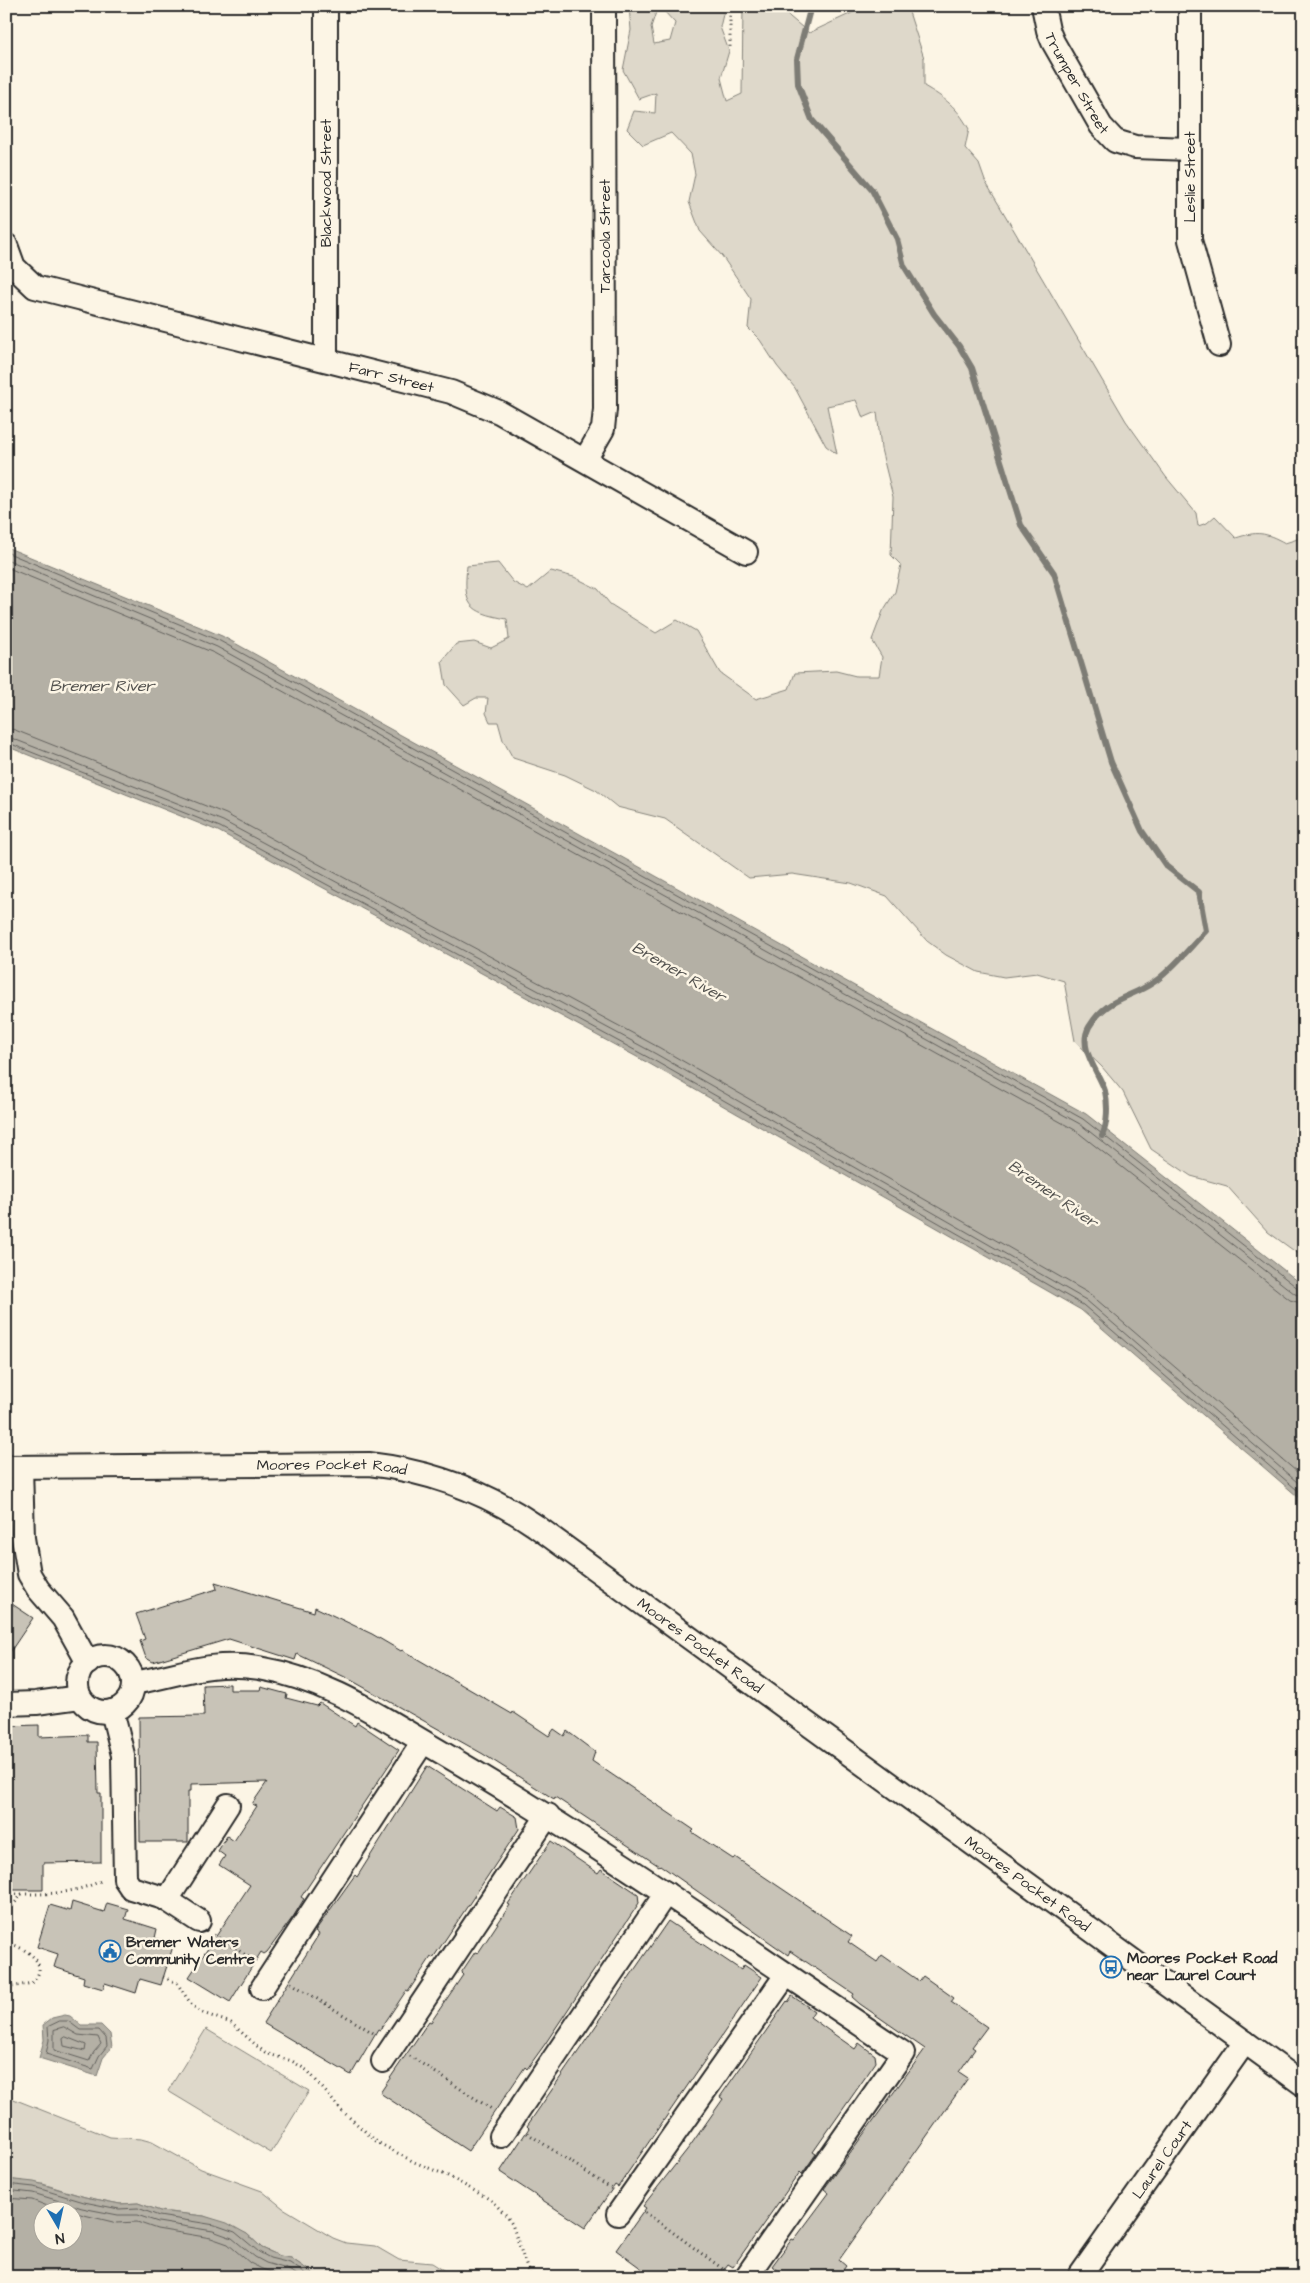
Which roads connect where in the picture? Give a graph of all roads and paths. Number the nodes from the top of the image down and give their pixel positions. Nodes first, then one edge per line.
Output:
1 (326, 6) edge
2 (604, 6) edge
3 (728, 6) edge
4 (1043, 6) edge
5 (1190, 6) edge
6 (730, 48) dead end
7 (1190, 149) junction
8 (6, 245) edge
9 (1219, 345) dead end
10 (326, 360) junction
11 (585, 460) junction
12 (746, 552) dead end
13 (14, 1467) edge
14 (88, 1663) junction
15 (133, 1683) junction
16 (80, 1697) junction
17 (6, 1704) edge
18 (112, 1711) junction
19 (423, 1742) junction
20 (228, 1805) dead end
21 (548, 1815) junction
22 (124, 1875) junction
23 (666, 1893) junction
24 (6, 1894) edge
25 (23, 1894) junction
26 (167, 1900) junction
27 (6, 1914) edge
28 (199, 1921) joint
29 (6, 1942) edge
30 (276, 1967) junction
31 (786, 1975) junction
32 (163, 1977) dead end
33 (6, 1988) edge
34 (262, 1988) dead end
35 (1245, 2042) junction
36 (388, 2053) junction
37 (1304, 2085) edge
38 (506, 2129) junction
39 (623, 2207) junction
40 (530, 2277) edge
41 (734, 2277) edge
42 (746, 2277) edge
43 (1079, 2277) edge

1 - 10 street, Blackwood Street
2 - 11 street, Tarcoola Street
3 - 6 path
4 - 7 street, Trumper Street
5 - 7 street, Leslie Street
7 - 9 street, Leslie Street
8 - 10 street, Farr Street
10 - 11 street, Farr Street
11 - 12 street, Farr Street
13 - 14 street
13 - 35 street, Moores Pocket Road
14 - 15 street
14 - 16 street
15 - 18 street
15 - 19 street
16 - 17 street
16 - 18 street
18 - 22 street
19 - 21 street
19 - 30 street
20 - 26 street
21 - 23 street
21 - 36 street
22 - 25 path
22 - 26 street
23 - 31 street
23 - 38 street
24 - 25 path
25 - 27 path
26 - 28 street
28 - 30 path
29 - 33 path
30 - 34 street
30 - 36 path
31 - 39 street
31 - 42 street
32 - 40 path
35 - 37 street, Moores Pocket Road
35 - 43 street, Laurel Court
36 - 38 path
38 - 39 path
39 - 41 path

